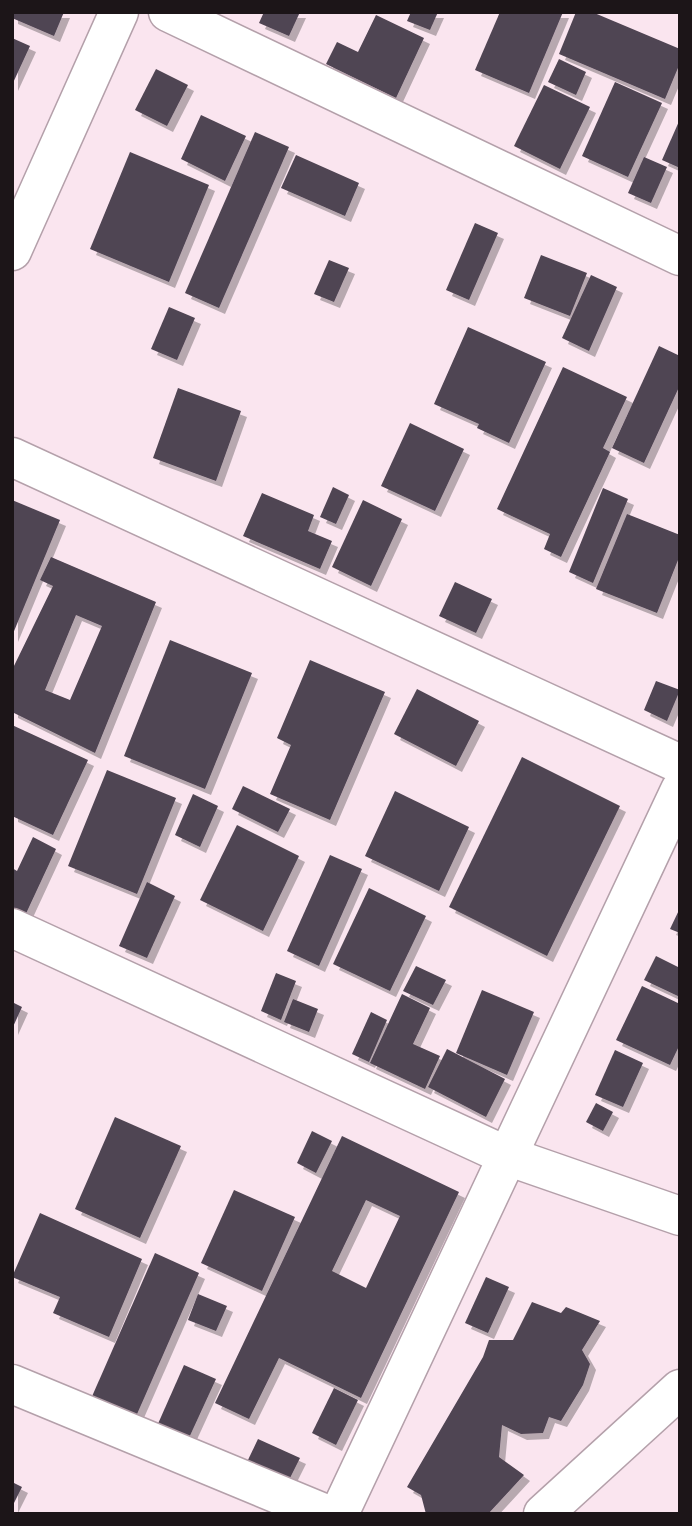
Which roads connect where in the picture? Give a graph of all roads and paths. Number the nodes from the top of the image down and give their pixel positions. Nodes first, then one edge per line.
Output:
1 (119, 12) edge
2 (168, 12) edge
3 (12, 251) edge
4 (680, 256) edge
5 (12, 457) edge
6 (680, 764) edge
7 (680, 790) edge
8 (12, 928) edge
9 (507, 1156) junction
10 (680, 1216) edge
11 (12, 1384) edge
12 (680, 1389) edge
13 (326, 1514) edge
14 (339, 1514) edge
15 (543, 1514) edge

1 - 3 street
2 - 4 street
5 - 6 street
7 - 9 street
8 - 9 street
9 - 10 street
9 - 14 street
11 - 13 street
12 - 15 street

